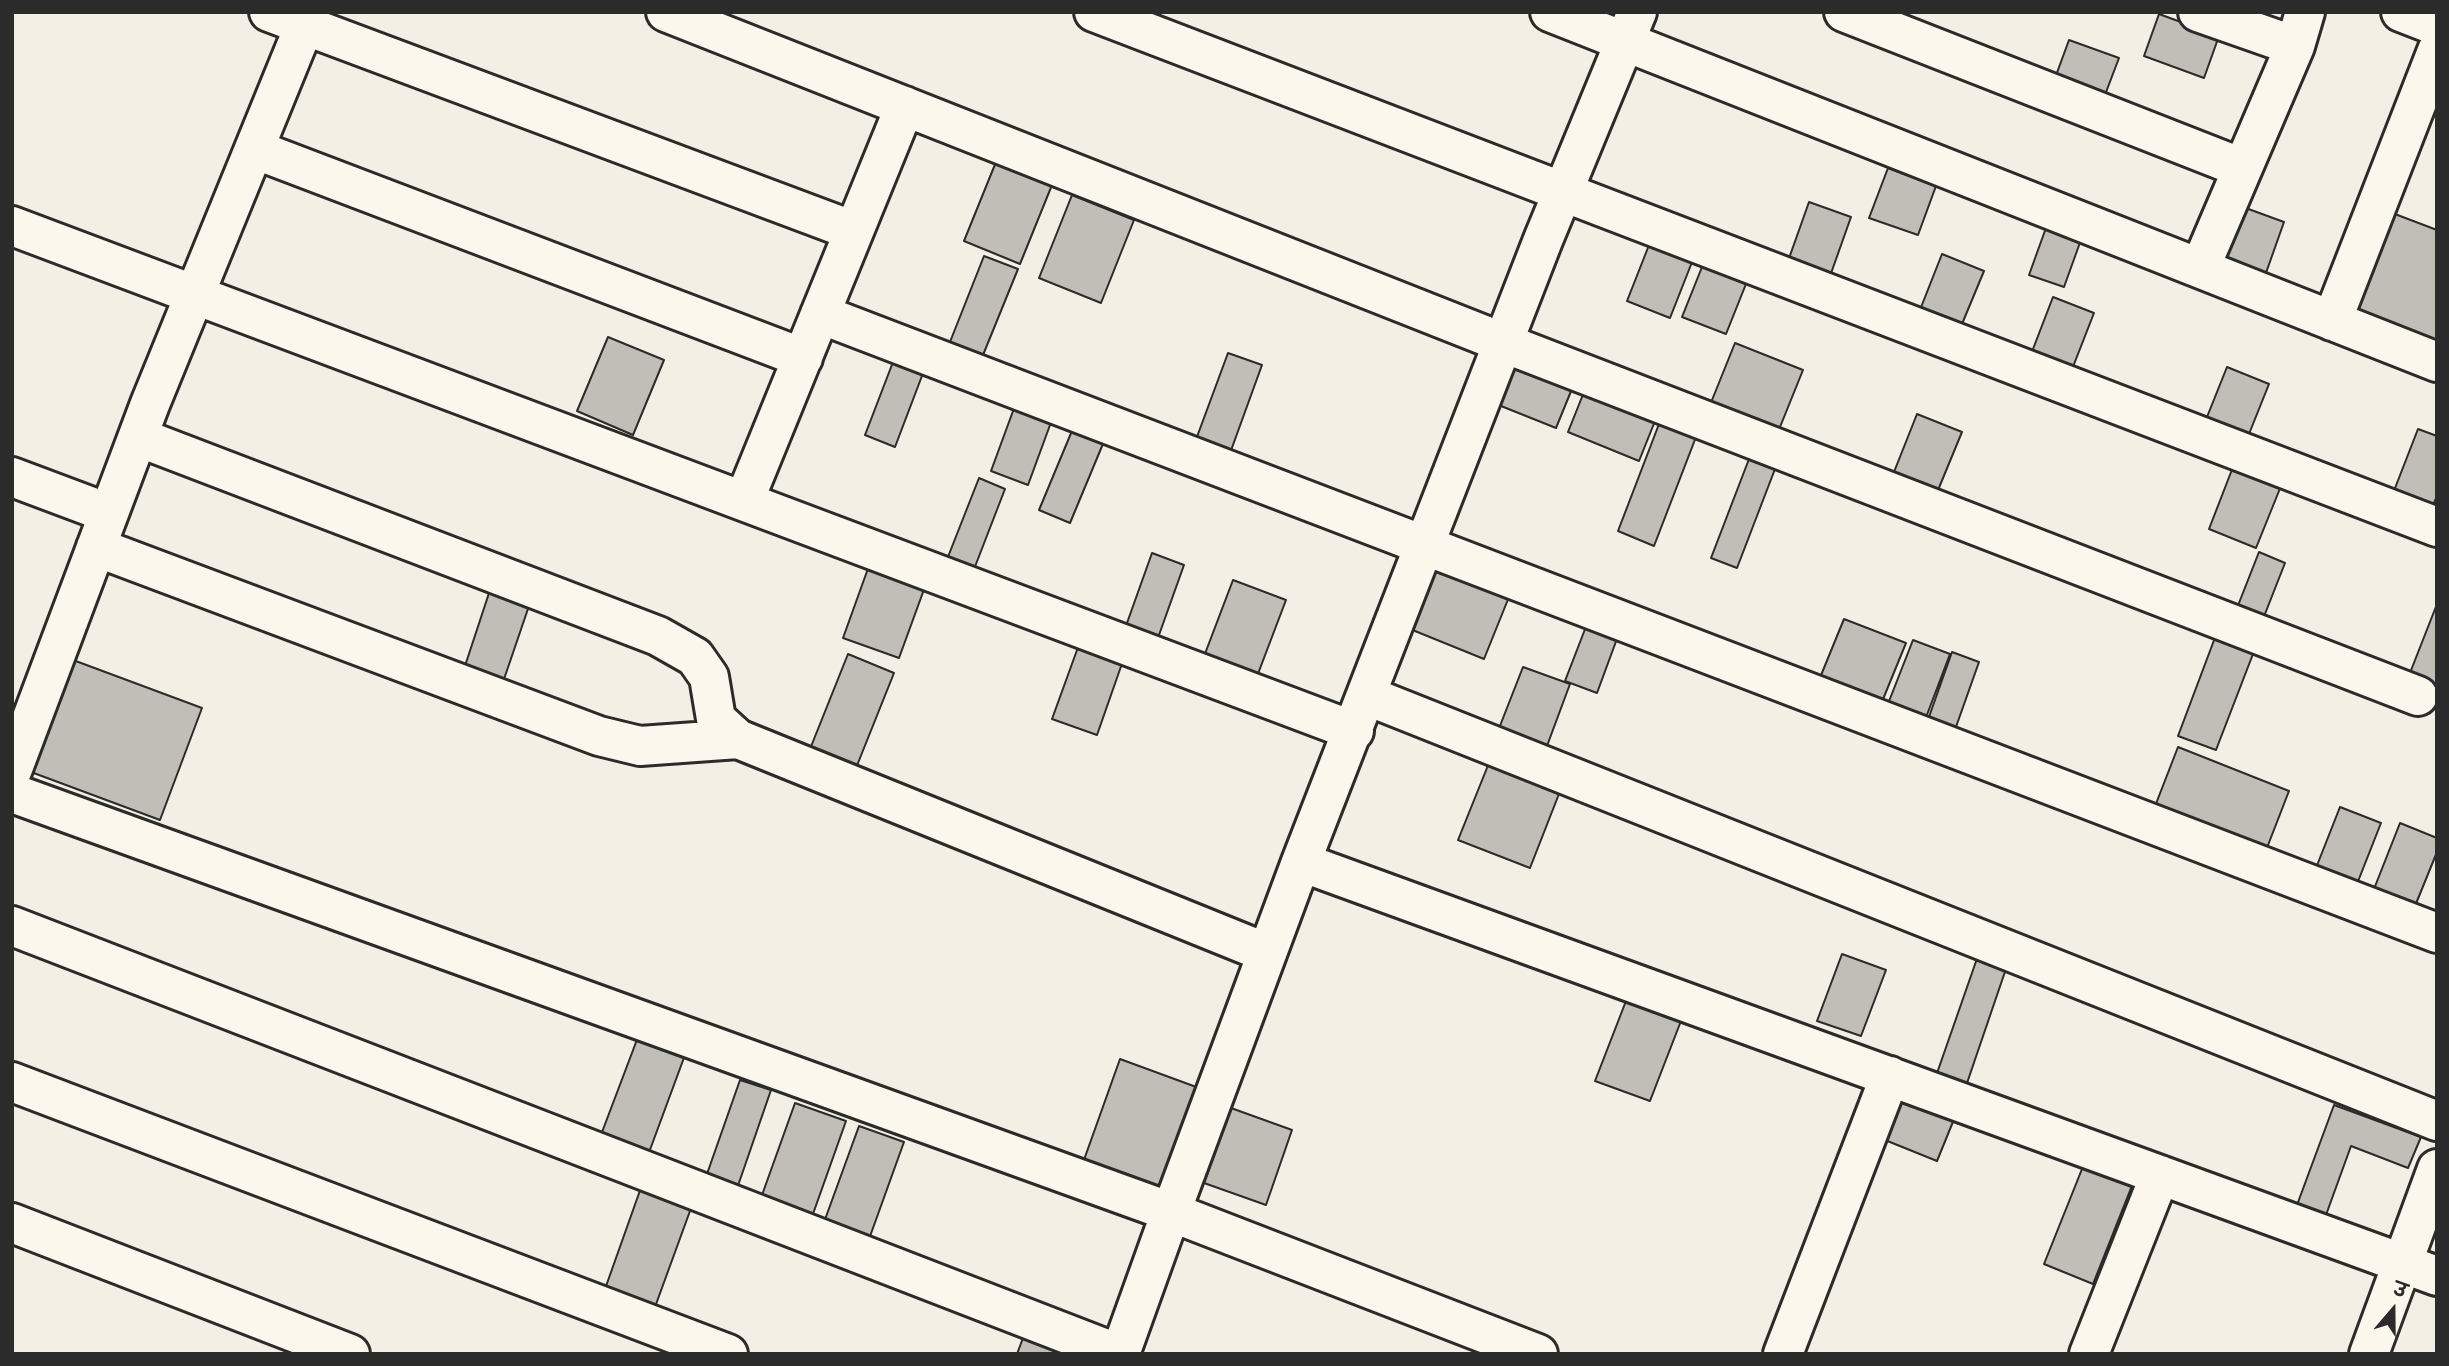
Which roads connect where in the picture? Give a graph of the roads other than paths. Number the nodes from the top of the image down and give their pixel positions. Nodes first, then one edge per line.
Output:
1 (269, 12) edge
2 (666, 12) edge
3 (1094, 12) edge
4 (1550, 12) edge
5 (1844, 12) edge
6 (2198, 12) edge
7 (2401, 12) edge
8 (307, 19) edge
9 (2437, 26) edge
10 (1631, 27) edge
11 (2300, 29) edge
12 (2437, 51) edge
13 (905, 106) junction
14 (254, 149) junction
15 (2242, 169) junction
16 (1563, 190) junction
17 (12, 226) edge
18 (854, 231) junction
19 (2200, 268) junction
20 (195, 295) junction
21 (820, 314) junction
22 (2332, 321) junction
23 (1504, 343) junction
24 (803, 358) junction
25 (2437, 362) edge
26 (138, 437) junction
27 (12, 477) edge
28 (744, 501) junction
29 (2437, 527) edge
30 (102, 530) junction
31 (1426, 544) junction
32 (1368, 696) junction
33 (2417, 696) dead end
34 (1354, 731) junction
35 (738, 739) junction
36 (12, 771) edge
37 (12, 793) edge
38 (1301, 862) junction
39 (12, 926) edge
40 (2437, 933) edge
41 (1267, 953) junction
42 (1890, 1076) junction
43 (12, 1082) edge
44 (2437, 1121) edge
45 (2437, 1170) edge
46 (2160, 1175) junction
47 (1171, 1212) junction
48 (12, 1223) edge
49 (2420, 1270) edge
50 (350, 1354) edge
51 (728, 1354) edge
52 (1119, 1354) edge
53 (1538, 1354) edge
54 (1783, 1354) edge
55 (2089, 1354) edge
56 (2369, 1354) edge

1 - 8 street
2 - 13 street
3 - 16 street
4 - 10 street
5 - 15 street
6 - 11 street
7 - 9 street
8 - 14 street
8 - 18 street
10 - 16 street
10 - 19 street
11 - 15 street
12 - 22 street
13 - 18 street
13 - 23 street
14 - 20 street
14 - 24 street
15 - 19 street
16 - 23 street
16 - 29 street
17 - 20 street
18 - 21 street
19 - 22 street
20 - 26 street
20 - 28 street
21 - 24 street
21 - 31 street
22 - 25 street
23 - 31 street
23 - 33 street
24 - 28 street
26 - 30 street
26 - 35 street
27 - 30 street
28 - 34 street
30 - 35 street
30 - 36 street
31 - 32 street
31 - 40 street
32 - 34 street
32 - 44 street
34 - 38 street
35 - 41 street
37 - 47 street
38 - 41 street
38 - 42 street
39 - 52 street
41 - 47 street
42 - 46 street
42 - 54 street
43 - 51 street
45 - 49 street
46 - 49 street
46 - 55 street
47 - 52 street
47 - 53 street
48 - 50 street
49 - 56 street

